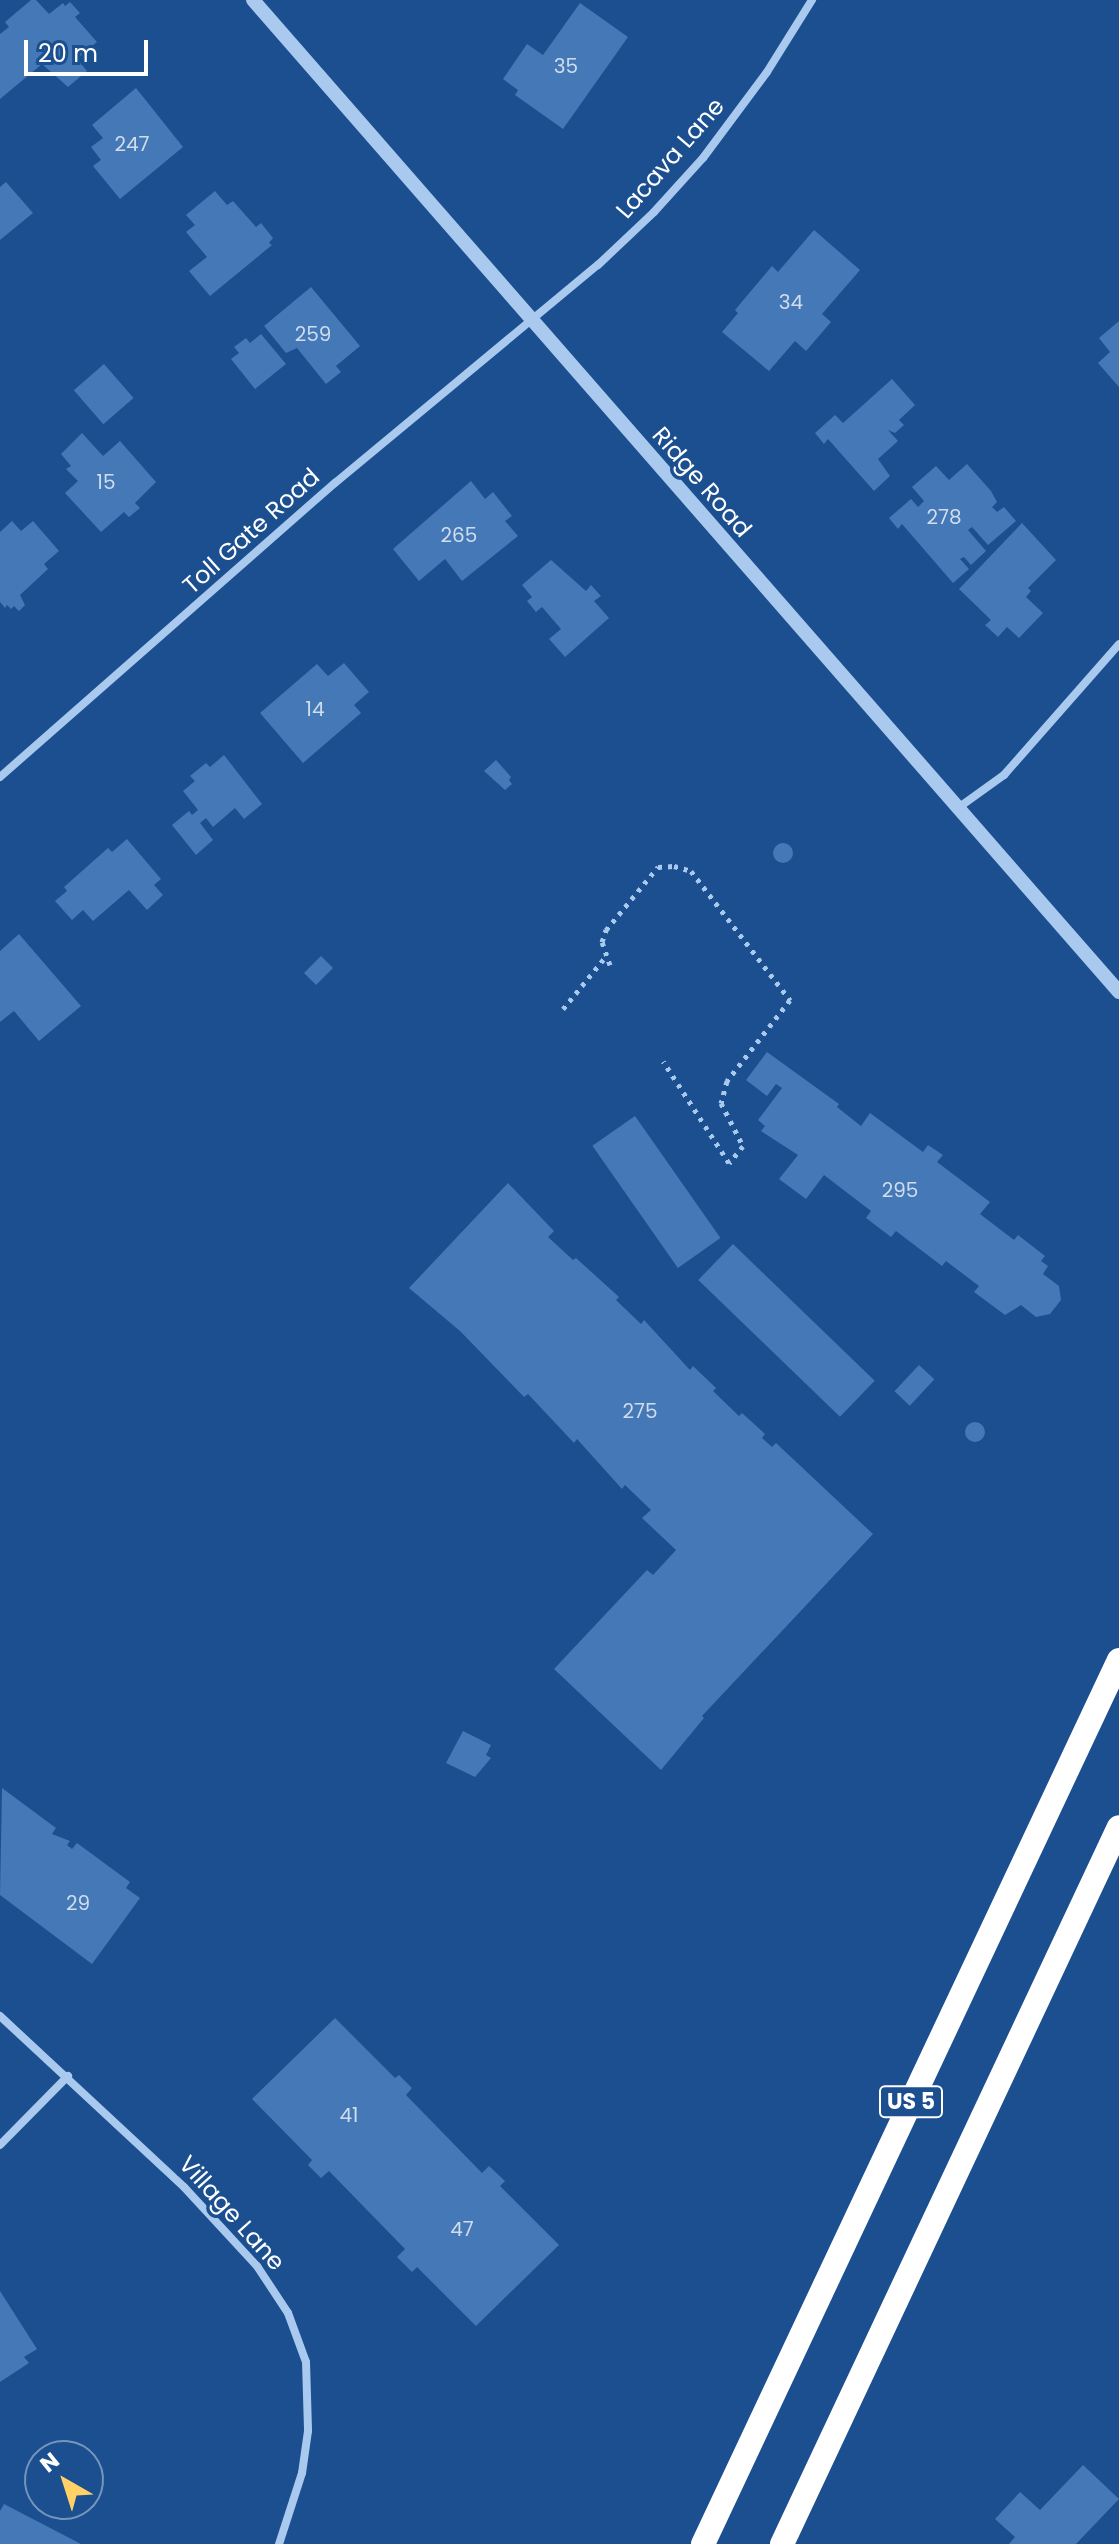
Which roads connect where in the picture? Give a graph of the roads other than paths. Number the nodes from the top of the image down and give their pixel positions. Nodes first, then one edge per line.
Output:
1 (253, 0) edge
2 (812, 0) edge
3 (531, 319) junction
4 (1119, 644) edge
5 (0, 777) edge
6 (958, 808) junction
7 (1119, 992) edge
8 (1119, 1660) edge
9 (1119, 1827) edge
10 (0, 2016) edge
11 (68, 2076) junction
12 (0, 2145) edge
13 (279, 2544) edge
14 (703, 2544) edge
15 (782, 2544) edge

1 - 3 street, Ridge Road
2 - 3 street, Lacava Lane
3 - 5 street, Toll Gate Road
3 - 6 street, Ridge Road
4 - 6 street
6 - 7 street, Ridge Road
8 - 14 highway, US 5
9 - 15 highway, US 5
10 - 11 street, Village Lane
11 - 12 street
11 - 13 street, Village Lane

